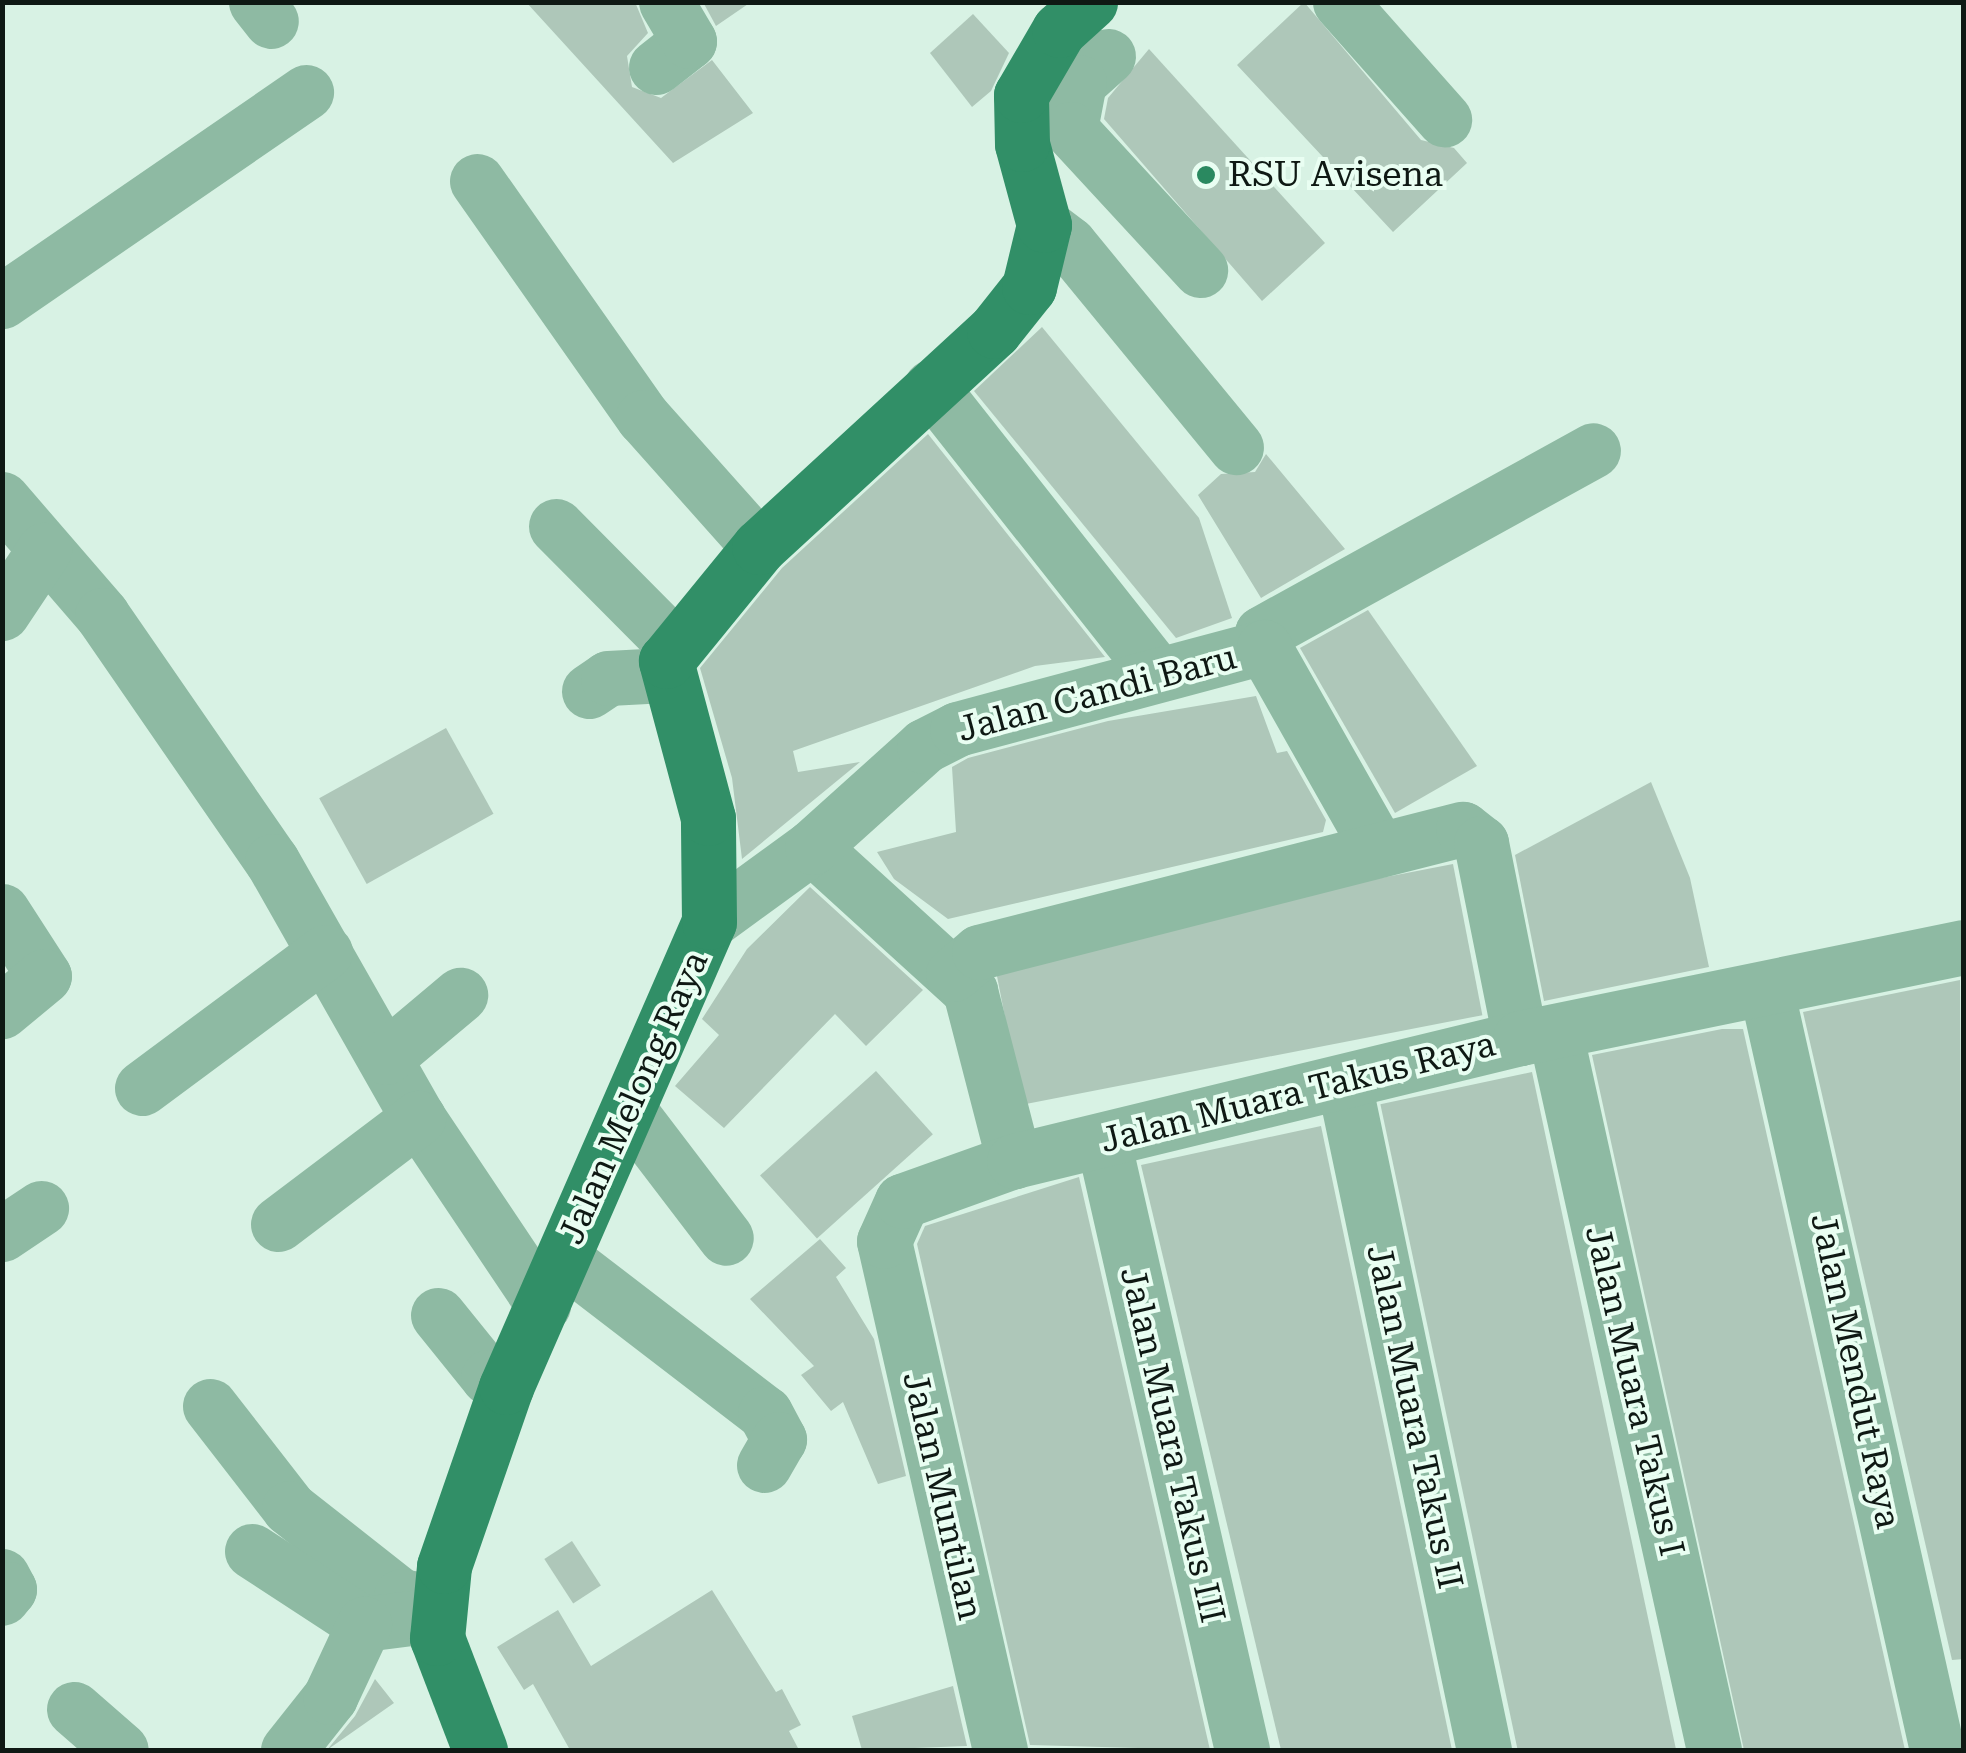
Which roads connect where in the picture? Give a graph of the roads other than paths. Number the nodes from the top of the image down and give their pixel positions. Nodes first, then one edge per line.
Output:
1 (666, 2) edge
2 (1090, 2) edge
3 (1340, 2) edge
4 (1108, 56) dead end
5 (656, 67) dead end
6 (306, 92) dead end
7 (1444, 119) dead end
8 (1113, 176) junction
9 (477, 182) dead end
10 (1042, 214) junction
11 (1200, 270) dead end
12 (2, 301) edge
13 (931, 387) junction
14 (1236, 447) dead end
15 (1593, 450) dead end
16 (556, 526) dead end
17 (19, 534) edge
18 (759, 546) junction
19 (2, 612) edge
20 (1264, 648) junction
21 (669, 660) junction
22 (1158, 674) junction
23 (589, 691) dead end
24 (1376, 845) junction
25 (812, 847) junction
26 (2, 911) edge
27 (709, 922) junction
28 (1964, 947) edge
29 (325, 952) junction
30 (953, 974) junction
31 (1768, 993) junction
32 (460, 994) dead end
33 (2, 1011) edge
34 (1537, 1035) junction
35 (386, 1057) junction
36 (1344, 1083) junction
37 (142, 1088) dead end
38 (630, 1112) junction
39 (418, 1118) junction
40 (1103, 1140) junction
41 (1014, 1162) junction
42 (278, 1224) dead end
43 (726, 1238) dead end
44 (884, 1241) joint
45 (553, 1282) junction
46 (438, 1315) dead end
47 (506, 1386) junction
48 (210, 1406) dead end
49 (764, 1465) dead end
50 (252, 1550) dead end
51 (2, 1576) edge
52 (2, 1598) edge
53 (435, 1609) junction
54 (364, 1624) junction
55 (74, 1710) dead end
56 (121, 1750) edge
57 (288, 1750) edge
58 (480, 1750) edge
59 (1000, 1750) edge
60 (1242, 1750) edge
61 (1484, 1750) edge
62 (1714, 1750) edge
63 (1936, 1750) edge

1 - 5 street
2 - 10 main road
3 - 7 street
4 - 8 street
6 - 12 street
8 - 10 street
8 - 11 street
9 - 18 street
10 - 13 main road
10 - 14 street
13 - 18 main road
13 - 22 street
15 - 20 street
16 - 21 street
17 - 19 street
17 - 29 street
18 - 21 main road
20 - 22 street, Jalan Candi Baru
20 - 24 street, Jalan Candi Baru
21 - 23 street
21 - 27 main road, Jalan Melong Raya
22 - 25 street, Jalan Candi Baru
24 - 30 street
24 - 34 street, Jalan Muara Takus I
25 - 27 street, Jalan Candi Baru
25 - 30 street
26 - 33 street
27 - 38 main road, Jalan Melong Raya
28 - 31 street, Jalan Muara Takus Raya
29 - 35 street
29 - 37 street
30 - 41 street
31 - 34 street, Jalan Muara Takus Raya
31 - 63 street, Jalan Mendut Raya
32 - 35 street
34 - 36 street, Jalan Muara Takus Raya
34 - 62 street, Jalan Muara Takus I
35 - 39 street
36 - 40 street, Jalan Muara Takus Raya
36 - 61 street, Jalan Muara Takus II
38 - 43 street
38 - 45 main road, Jalan Melong Raya
39 - 42 street
39 - 45 street
40 - 41 street, Jalan Muara Takus Raya
40 - 60 street, Jalan Muara Takus III
41 - 44 street, Jalan Muara Takus Raya
44 - 59 street, Jalan Muntilan
45 - 47 main road, Jalan Melong Raya
45 - 49 street
46 - 47 street
47 - 53 main road, Jalan Melong Raya
48 - 53 street
50 - 54 street
51 - 52 street
53 - 54 street
53 - 58 main road
54 - 57 street
55 - 56 street

